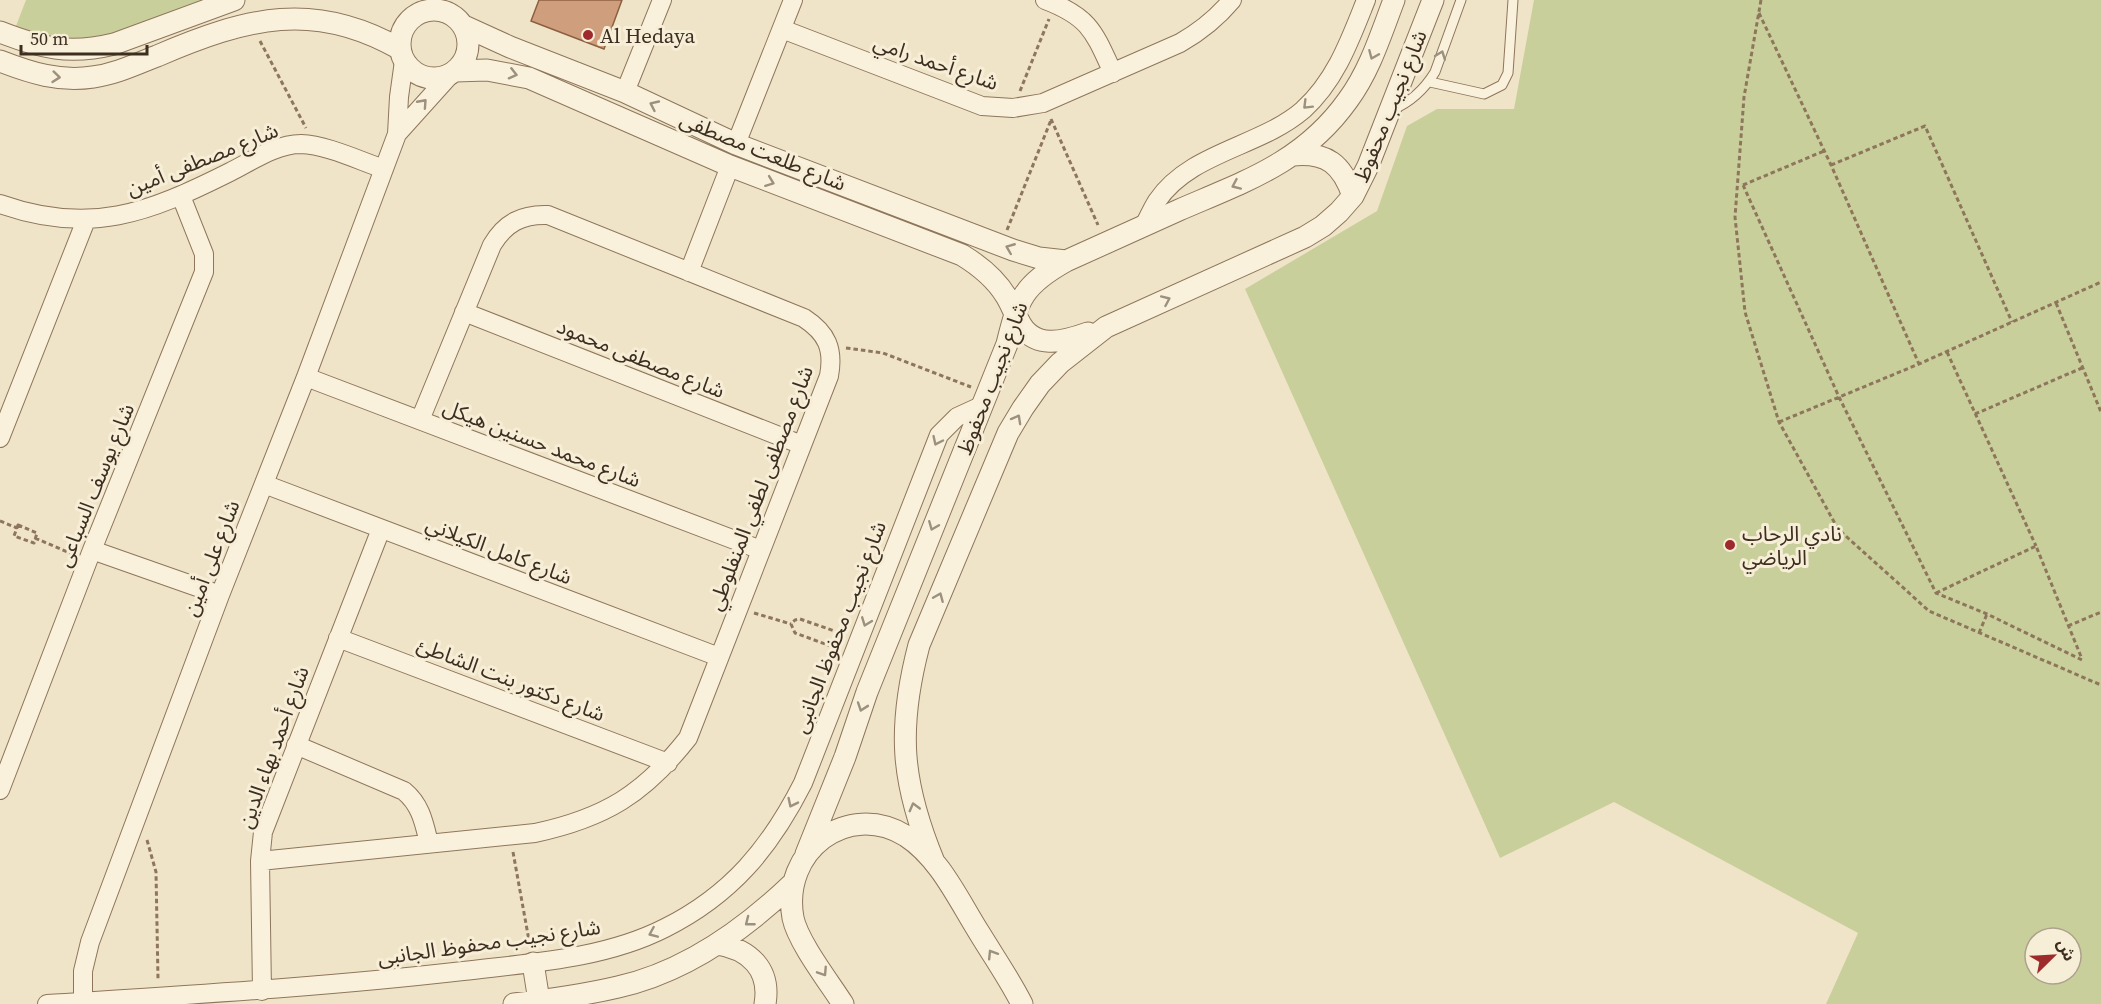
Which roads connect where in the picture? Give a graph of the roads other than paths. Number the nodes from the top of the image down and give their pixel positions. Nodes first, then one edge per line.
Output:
1 (234, 0) edge
2 (404, 0) edge
3 (662, 0) edge
4 (793, 0) edge
5 (1232, 0) edge
6 (1366, 0) edge
7 (1394, 0) edge
8 (1433, 0) edge
9 (1461, 0) edge
10 (1514, 0) edge
11 (1050, 2) edge
12 (426, 10) junction
13 (464, 26) junction
14 (782, 29) junction
15 (0, 32) edge
16 (402, 55) junction
17 (0, 61) edge
18 (453, 72) junction
19 (1113, 73) junction
20 (1430, 82) junction
21 (625, 92) junction
22 (1390, 111) junction
23 (397, 134) junction
24 (736, 144) junction
25 (1293, 155) junction
26 (730, 166) junction
27 (384, 169) junction
28 (181, 196) junction
29 (1353, 196) junction
30 (0, 204) edge
31 (86, 220) junction
32 (1144, 226) junction
33 (1066, 261) junction
34 (689, 272) junction
35 (464, 312) junction
36 (1015, 312) junction
37 (1106, 327) junction
38 (306, 377) junction
39 (984, 400) junction
40 (420, 420) junction
41 (0, 438) edge
42 (802, 445) junction
43 (264, 484) junction
44 (381, 529) junction
45 (761, 550) junction
46 (90, 556) junction
47 (220, 596) junction
48 (338, 638) junction
49 (719, 657) junction
50 (296, 745) junction
51 (668, 763) junction
52 (0, 790) edge
53 (429, 843) junction
54 (806, 854) junction
55 (260, 861) junction
56 (934, 862) junction
57 (793, 883) junction
58 (717, 944) junction
59 (533, 963) junction
60 (262, 991) junction
61 (1024, 1000) edge
62 (83, 1001) junction
63 (539, 1001) junction
64 (47, 1004) edge
65 (514, 1004) edge
66 (765, 1004) edge
67 (843, 1004) edge

1 - 15 street
2 - 12 street
3 - 21 street
4 - 14 street
5 - 19 street, شارع أحمد رامي
6 -> 32 street
7 -> 25 street, شارع نجيب محفوظ
8 - 22 street, شارع نجيب محفوظ
20 -> 9 lane
10 - 20 lane
11 - 19 street
12 - 13 street
12 - 16 street
13 - 18 street
13 - 21 street, شارع طلعت مصطفى
14 - 19 street, شارع أحمد رامي
14 - 24 street
17 -> 16 street
16 - 18 street
16 - 23 street, شارع على أمين
23 -> 18 street, شارع على أمين
18 -> 26 street, شارع طلعت مصطفى
20 - 22 lane
24 -> 21 street, شارع طلعت مصطفى
22 - 29 street, شارع نجيب محفوظ
23 - 27 street, شارع على أمين
33 -> 24 street, شارع طلعت مصطفى
25 - 29 street
25 -> 32 street, شارع نجيب محفوظ
26 - 34 street
26 -> 36 street, شارع طلعت مصطفى
27 - 28 street, شارع مصطفى أمين
27 - 38 street, شارع على أمين
28 - 31 street, شارع مصطفى أمين
28 - 46 street, شارع يوسف السباعى
37 -> 29 street, شارع نجيب محفوظ
30 - 31 street, شارع مصطفى أمين
31 - 41 street
32 - 33 street, شارع نجيب محفوظ
33 - 36 street, شارع نجيب محفوظ
34 - 35 street, شارع مصطفى لطفي المنفلوطي
34 - 42 street, شارع مصطفى لطفي المنفلوطي
35 - 40 street, شارع مصطفى لطفي المنفلوطي
35 - 42 street, شارع مصطفى محمود
36 - 37 street, شارع طلعت مصطفى
36 - 39 street, شارع نجيب محفوظ
56 -> 37 street, شارع نجيب محفوظ
38 - 40 street, شارع محمد حسنين هيكل
38 - 43 street, شارع على أمين
39 -> 54 street, شارع نجيب محفوظ
39 -> 59 street, شارع نجيب محفوظ الجانبى
40 - 45 street, شارع محمد حسنين هيكل
42 - 45 street, شارع مصطفى لطفي المنفلوطي
43 - 44 street, شارع كامل الكيلاني
43 - 47 street, شارع على أمين
44 - 48 street, شارع أحمد بهاء الدين
44 - 49 street, شارع كامل الكيلاني
45 - 49 street, شارع مصطفى لطفي المنفلوطي
46 - 47 street
46 - 52 street, شارع يوسف السباعى
47 - 62 street, شارع على أمين
48 - 50 street, شارع أحمد بهاء الدين
48 - 51 street, شارع دكتور بنت الشاطئ
49 - 51 street, شارع مصطفى لطفي المنفلوطي
50 - 53 street
50 - 55 street, شارع أحمد بهاء الدين
51 - 53 street, شارع مصطفى لطفي المنفلوطي
53 - 55 street, شارع مصطفى لطفي المنفلوطي
54 - 56 street
54 - 57 street, شارع نجيب محفوظ
55 - 60 street, شارع أحمد بهاء الدين
61 -> 56 street
57 -> 58 street
57 -> 67 street
58 - 63 street
58 - 66 street
59 - 60 street, شارع نجيب محفوظ الجانبى
59 - 63 street
60 - 62 street, شارع نجيب محفوظ الجانبى
62 - 64 street, شارع نجيب محفوظ الجانبى
63 - 65 street

